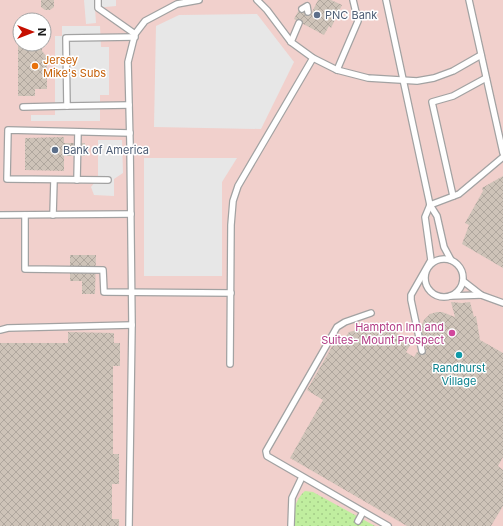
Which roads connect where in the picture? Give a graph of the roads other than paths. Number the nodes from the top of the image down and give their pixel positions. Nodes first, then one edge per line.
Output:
1 (98, 0) edge
2 (199, 0) edge
3 (257, 0) edge
4 (353, 0) edge
5 (386, 0) edge
6 (468, 0) edge
7 (188, 1) edge
8 (299, 24) dead end
9 (135, 36) junction
10 (291, 42) junction
11 (481, 55) junction
12 (313, 58) junction
13 (337, 70) junction
14 (486, 78) junction
15 (402, 80) junction
16 (129, 105) junction
17 (67, 106) junction
18 (23, 107) dead end
19 (78, 132) junction
20 (130, 133) junction
21 (503, 153) edge
22 (503, 157) edge
23 (54, 180) junction
24 (77, 180) junction
25 (108, 180) dead end
26 (453, 196) junction
27 (430, 205) junction
28 (131, 214) junction
29 (0, 215) edge
30 (24, 215) junction
31 (53, 215) junction
32 (451, 260) junction
33 (426, 270) junction
34 (463, 281) junction
35 (131, 292) junction
36 (230, 293) junction
37 (481, 295) junction
38 (450, 296) junction
39 (503, 303) edge
40 (371, 314) dead end
41 (132, 325) junction
42 (0, 330) edge
43 (422, 351) dead end
44 (230, 364) dead end
45 (302, 477) junction
46 (363, 512) junction
47 (358, 521) dead end
48 (128, 526) edge
49 (291, 526) edge
50 (388, 526) edge

1 - 9 lane
2 - 7 lane
3 - 10 lane
4 - 13 lane
5 - 15 lane
6 - 11 lane
7 - 9 lane
8 - 10 lane
9 - 16 lane
9 - 17 lane
10 - 12 lane
11 - 14 lane
11 - 15 lane
12 - 13 lane
12 - 36 lane
13 - 15 lane
14 - 21 lane
14 - 26 lane
15 - 27 lane
16 - 17 lane
16 - 20 lane
17 - 18 lane
19 - 20 lane
19 - 23 lane
19 - 24 lane
20 - 28 lane
22 - 26 lane
23 - 24 lane
23 - 31 lane
24 - 25 lane
26 - 27 lane
27 - 32 lane
27 - 33 lane
28 - 31 lane
28 - 35 lane
29 - 30 lane
30 - 31 lane
30 - 35 lane
32 - 33 lane
32 - 34 lane
33 - 38 lane
33 - 43 lane
34 - 37 lane
34 - 38 lane
35 - 36 lane
35 - 41 lane
36 - 44 lane
37 - 38 lane
37 - 39 lane
40 - 45 lane
41 - 42 lane
41 - 48 lane
45 - 46 lane
45 - 49 lane
46 - 47 lane
46 - 50 lane

